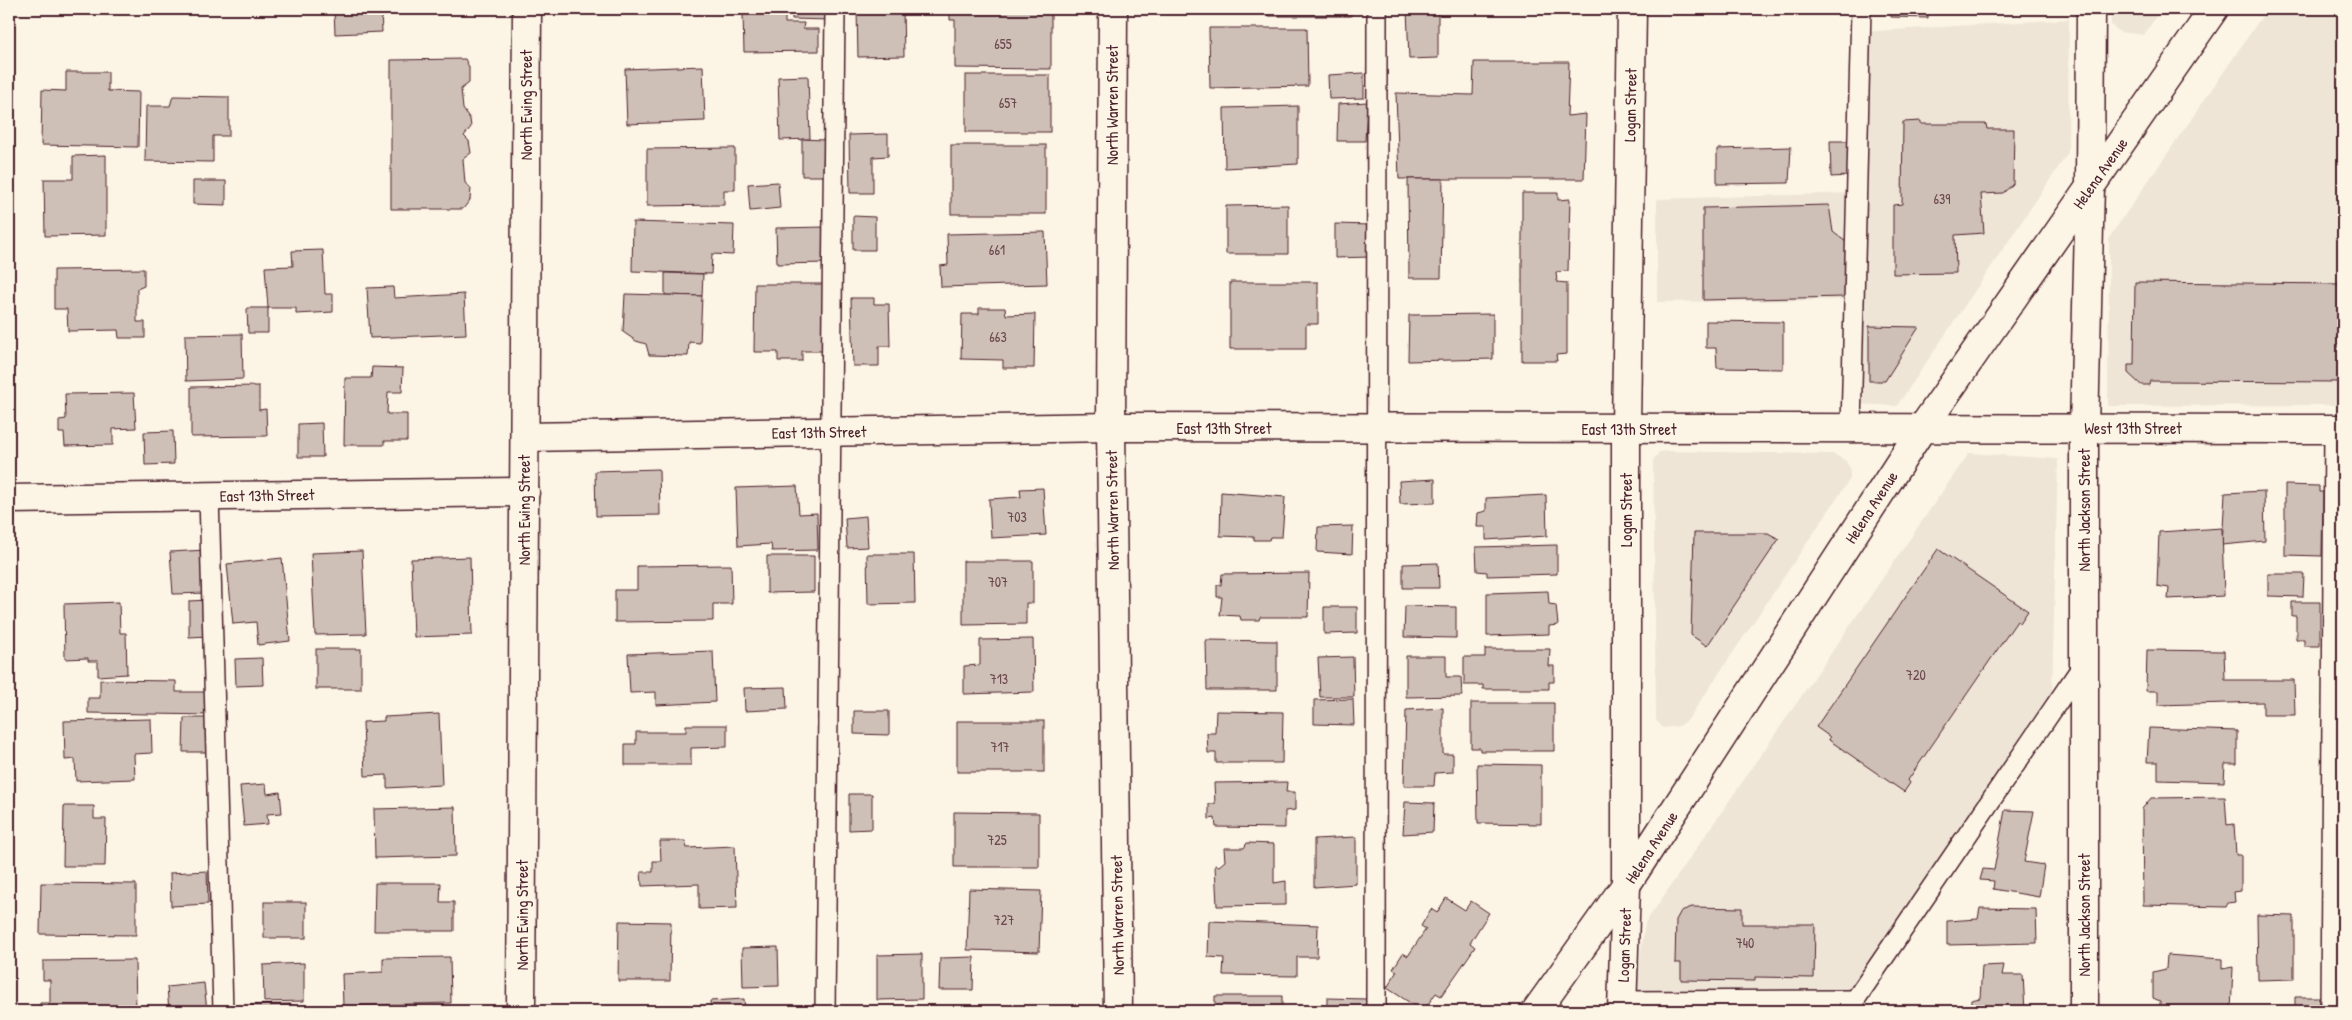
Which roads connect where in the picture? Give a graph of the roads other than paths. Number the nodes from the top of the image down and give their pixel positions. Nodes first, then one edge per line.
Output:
1 (527, 9) edge
2 (834, 9) edge
3 (1112, 9) edge
4 (1377, 9) edge
5 (1632, 9) edge
6 (1861, 9) edge
7 (2091, 9) edge
8 (2214, 9) edge
9 (2090, 186) junction
10 (1111, 427) junction
11 (1923, 427) junction
12 (1851, 428) junction
13 (2084, 428) junction
14 (1376, 429) junction
15 (1626, 429) junction
16 (2339, 429) edge
17 (830, 432) junction
18 (525, 437) junction
19 (524, 492) junction
20 (209, 495) junction
21 (9, 499) edge
22 (2083, 665) junction
23 (1626, 885) junction
24 (1622, 1006) edge
25 (1855, 1006) edge
26 (223, 1011) edge
27 (521, 1011) edge
28 (825, 1011) edge
29 (1118, 1011) edge
30 (1376, 1011) edge
31 (1536, 1011) edge
32 (2084, 1011) edge
33 (2330, 1011) edge

1 - 18 street, North Ewing Street
2 - 17 lane
3 - 10 street, North Warren Street
4 - 14 lane
5 - 15 street, Logan Street
6 - 12 lane
7 - 9 street, North Jackson Street
8 - 9 street, Helena Avenue
9 - 11 street, Helena Avenue
9 - 13 street, North Jackson Street
10 - 14 street, East 13th Street
10 - 17 street, East 13th Street
10 - 29 street, North Warren Street
11 - 12 street, East 13th Street
11 - 13 street, West 13th Street
11 - 23 street, Helena Avenue
12 - 15 street, East 13th Street
13 - 16 street, West 13th Street
13 - 22 street, North Jackson Street
14 - 15 street, East 13th Street
14 - 30 lane
15 - 23 street, Logan Street
16 - 33 lane
17 - 18 street, East 13th Street
17 - 28 lane
18 - 19 street, North Ewing Street
19 - 20 street, East 13th Street
19 - 27 street, North Ewing Street
20 - 21 street, East 13th Street
20 - 26 lane
22 - 25 lane
22 - 32 street, North Jackson Street
23 - 24 street, Logan Street
23 - 31 street, Helena Avenue
24 - 25 lane

